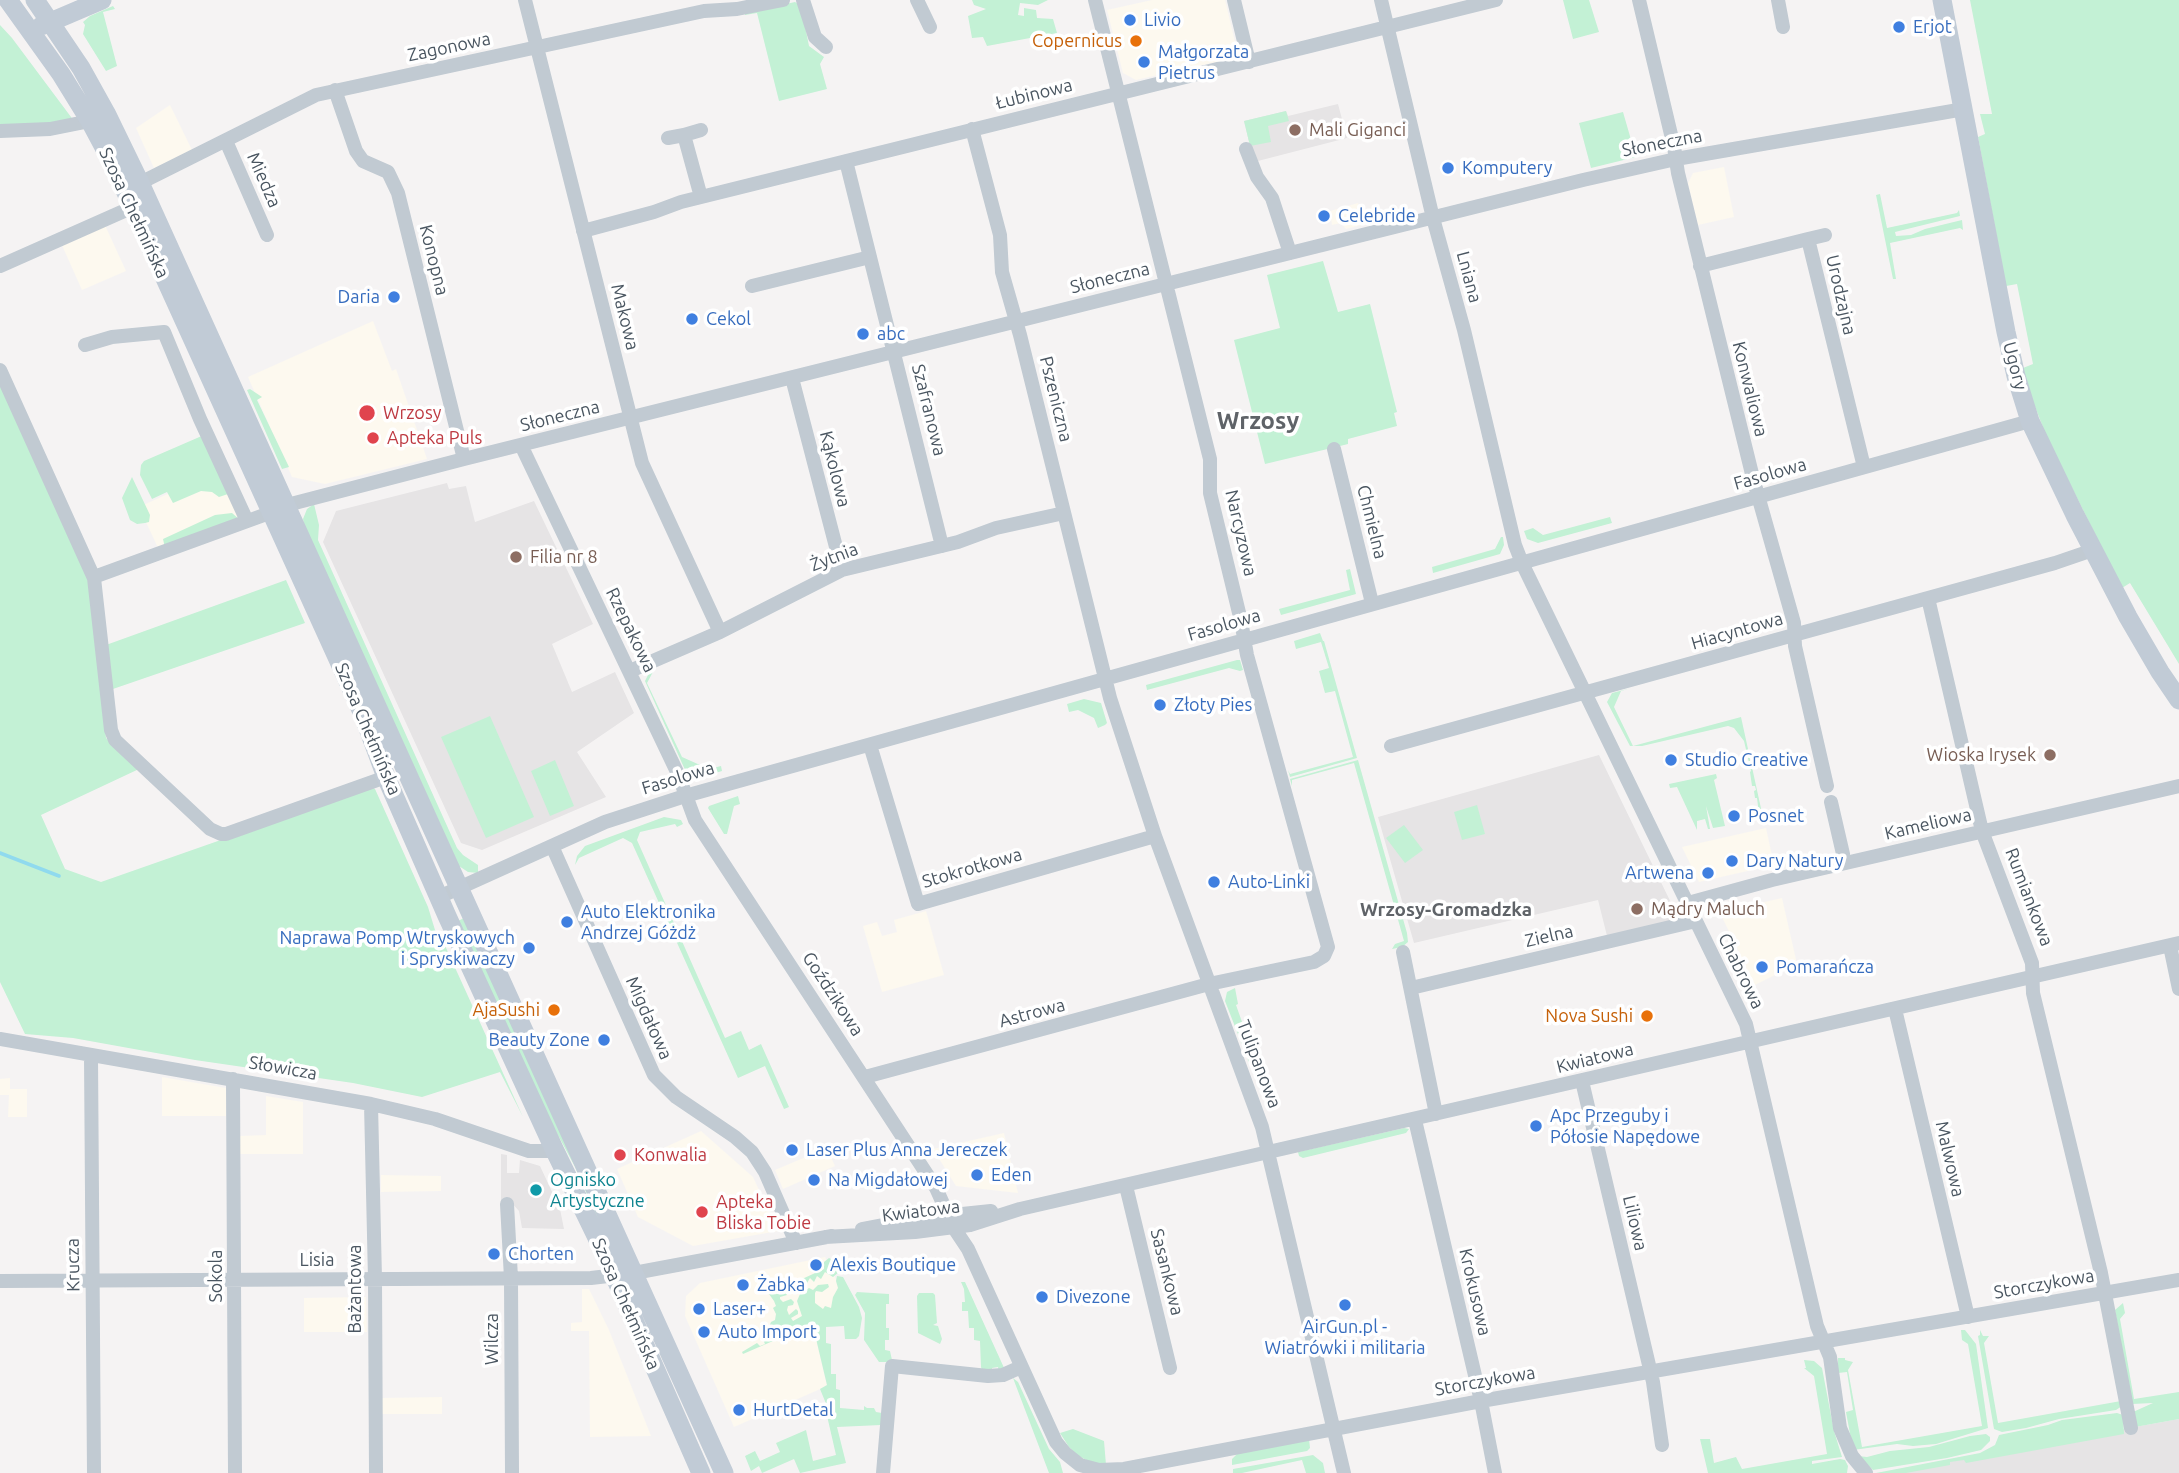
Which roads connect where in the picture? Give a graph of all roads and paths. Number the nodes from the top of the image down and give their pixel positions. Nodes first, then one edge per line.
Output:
1 (8, 0) edge
2 (525, 0) edge
3 (783, 0) edge
4 (803, 0) edge
5 (917, 0) edge
6 (1095, 0) edge
7 (1234, 0) edge
8 (1381, 0) edge
9 (1496, 0) edge
10 (1639, 0) edge
11 (1778, 0) edge
12 (1942, 0) edge
13 (88, 2) edge
14 (43, 10) edge
15 (26, 23) junction
16 (930, 27) dead end
17 (1783, 27) dead end
18 (1388, 28) junction
19 (826, 47) dead end
20 (538, 48) junction
21 (70, 51) junction
22 (1249, 62) junction
23 (335, 90) junction
24 (1119, 93) junction
25 (1964, 108) junction
26 (90, 121) junction
27 (972, 129) junction
28 (701, 130) dead end
29 (0, 131) edge
30 (684, 135) junction
31 (668, 138) dead end
32 (226, 141) junction
33 (1246, 149) dead end
34 (1676, 159) junction
35 (846, 161) junction
36 (140, 183) junction
37 (701, 197) junction
38 (133, 207) junction
39 (1433, 218) junction
40 (583, 231) junction
41 (267, 235) dead end
42 (1825, 235) dead end
43 (1808, 240) junction
44 (1290, 253) junction
45 (870, 257) junction
46 (0, 266) edge
47 (1700, 266) junction
48 (1166, 284) junction
49 (752, 286) dead end
50 (1016, 322) junction
51 (85, 345) dead end
52 (894, 352) junction
53 (0, 370) edge
54 (792, 378) junction
55 (630, 419) junction
56 (2030, 421) junction
57 (521, 445) junction
58 (1334, 449) dead end
59 (464, 459) junction
60 (1864, 467) junction
61 (1758, 498) junction
62 (280, 508) junction
63 (1064, 513) junction
64 (247, 521) junction
65 (942, 546) junction
66 (2093, 550) junction
67 (1522, 563) junction
68 (842, 570) junction
69 (94, 577) junction
70 (1928, 598) junction
71 (1372, 603) junction
72 (720, 632) junction
73 (1794, 635) junction
74 (1244, 639) junction
75 (630, 671) junction
76 (1105, 679) junction
77 (1585, 693) junction
78 (2179, 700) edge
79 (870, 745) junction
80 (1391, 746) dead end
81 (386, 777) junction
82 (1827, 786) dead end
83 (2179, 786) edge
84 (685, 796) junction
85 (1831, 802) dead end
86 (1982, 831) junction
87 (1155, 836) junction
88 (552, 846) junction
89 (1843, 854) dead end
90 (460, 888) junction
91 (439, 897) junction
92 (1688, 903) junction
93 (1696, 921) junction
94 (2174, 945) edge
95 (1403, 951) dead end
96 (2033, 978) junction
97 (1209, 984) junction
98 (1411, 988) junction
99 (2179, 989) edge
100 (1895, 1009) junction
101 (0, 1039) edge
102 (1751, 1040) junction
103 (90, 1056) junction
104 (865, 1077) junction
105 (233, 1079) junction
106 (1582, 1081) junction
107 (371, 1104) junction
108 (1436, 1114) junction
109 (1415, 1120) junction
110 (555, 1151) junction
111 (1268, 1153) junction
112 (1126, 1186) junction
113 (507, 1204) dead end
114 (951, 1222) junction
115 (796, 1243) junction
116 (634, 1273) junction
117 (614, 1276) junction
118 (511, 1278) junction
119 (375, 1279) junction
120 (93, 1280) junction
121 (235, 1280) junction
122 (2179, 1280) edge
123 (0, 1281) edge
124 (2105, 1293) junction
125 (1968, 1317) junction
126 (1825, 1343) junction
127 (1021, 1367) junction
128 (1170, 1368) dead end
129 (1650, 1373) junction
130 (1481, 1401) junction
131 (2131, 1428) dead end
132 (1334, 1429) junction
133 (1662, 1445) dead end
134 (94, 1473) edge
135 (235, 1473) edge
136 (376, 1473) edge
137 (512, 1473) edge
138 (701, 1473) edge
139 (724, 1473) edge
140 (883, 1473) edge
141 (1344, 1473) edge
142 (1494, 1473) edge
143 (1867, 1473) edge

1 - 15 main road, Szosa Chełmińska
2 - 20 street, Makowa
3 - 20 street, Zagonowa
4 - 19 street
5 - 16 street
6 - 24 street, Narcyzowa
7 - 22 street
8 - 18 street, Lniana
9 - 18 street, Łubinowa
10 - 34 street, Konwaliowa
11 - 17 street
12 - 25 main road, Ugory
13 - 14 main road
13 - 21 main road
14 - 15 main road
14 - 21 main road, Szosa Chełmińska
15 - 26 main road, Szosa Chełmińska
18 - 22 street, Łubinowa
18 - 39 street, Lniana
20 - 23 street, Zagonowa
20 - 40 street, Makowa
21 - 36 main road, Szosa Chełmińska
22 - 24 street, Łubinowa
23 - 32 street, Zagonowa
23 - 59 street, Konopna
24 - 27 street, Łubinowa
24 - 48 street, Narcyzowa
25 - 34 street, Słoneczna
25 - 56 main road, Ugory
26 - 29 street
26 - 38 main road, Szosa Chełmińska
27 - 35 street, Łubinowa
27 - 50 street, Pszeniczna
28 - 30 street
30 - 31 street
30 - 37 street
32 - 36 street, Zagonowa
32 - 41 street, Miedza
33 - 44 street
34 - 39 street, Słoneczna
34 - 47 street, Konwaliowa
35 - 37 street, Łubinowa
35 - 45 street, Szafranowa
36 - 62 main road, Szosa Chełmińska
37 - 40 street, Łubinowa
38 - 46 street
38 - 62 main road, Szosa Chełmińska
39 - 44 street, Słoneczna
39 - 67 street, Lniana
40 - 55 street, Makowa
42 - 43 street
43 - 47 street, Urodzajna
43 - 60 street, Urodzajna
44 - 48 street, Słoneczna
45 - 49 street
45 - 52 street, Szafranowa
47 - 61 street, Konwaliowa
48 - 50 street, Słoneczna
48 - 74 street, Narcyzowa
50 - 52 street, Słoneczna
50 - 63 street, Pszeniczna
51 - 64 street
52 - 54 street, Słoneczna
52 - 65 street, Szafranowa
53 - 69 street
54 - 55 street, Słoneczna
54 - 68 street, Kąkolowa
55 - 57 street, Słoneczna
55 - 72 street, Makowa
56 - 60 street, Fasolowa
56 - 66 main road, Ugory
57 - 59 street, Słoneczna
57 - 75 street, Rzepakowa
58 - 71 street, Chmielna
59 - 62 street, Słoneczna
60 - 61 street, Fasolowa
61 - 67 street, Fasolowa
61 - 73 street, Konwaliowa
62 - 64 street, Słoneczna
62 - 81 main road, Szosa Chełmińska
62 - 90 main road, Szosa Chełmińska
63 - 65 street, Żytnia
63 - 76 street, Pszeniczna
64 - 69 street, Słoneczna
65 - 68 street, Żytnia
66 - 70 street, Hiacyntowa
66 - 78 main road, Ugory
67 - 71 street, Fasolowa
67 - 77 street, Chabrowa
68 - 72 street, Żytnia
69 - 81 street
70 - 73 street, Hiacyntowa
70 - 86 street, Rumiankowa
71 - 74 street, Fasolowa
72 - 75 street, Żytnia
73 - 77 street, Hiacyntowa
73 - 82 street, Konwaliowa
74 - 76 street, Fasolowa
74 - 97 street, Narcyzowa
75 - 84 street, Rzepakowa
76 - 79 street, Fasolowa
76 - 87 street, Tulipanowa
77 - 80 street, Hiacyntowa
77 - 92 street, Chabrowa
79 - 84 street, Fasolowa
79 - 87 street, Stokrotkowa
81 - 91 main road, Szosa Chełmińska
83 - 86 street, Kameliowa
84 - 88 street, Fasolowa
84 - 104 street, Goździkowa
85 - 89 street
86 - 92 street, Kameliowa
86 - 96 street, Rumiankowa
87 - 97 street, Tulipanowa
88 - 90 street, Fasolowa
88 - 115 street, Migdałowa
90 - 91 street, Fasolowa
90 - 116 main road, Szosa Chełmińska
91 - 110 main road, Szosa Chełmińska
92 - 93 street, Chabrowa
93 - 98 street, Zielna
93 - 102 street, Chabrowa
94 - 96 street, Kwiatowa
94 - 99 street
95 - 98 street
96 - 100 street, Kwiatowa
96 - 124 street, Rumiankowa
97 - 104 street, Astrowa
97 - 111 street, Tulipanowa
98 - 108 street
100 - 102 street, Kwiatowa
100 - 125 street, Malwowa
101 - 103 street, Słowicza
102 - 106 street, Kwiatowa
102 - 126 street, Chabrowa
103 - 105 street, Słowicza
103 - 120 street, Krucza
104 - 114 street, Goździkowa
105 - 107 street, Słowicza
105 - 121 street, Sokola
106 - 108 street, Kwiatowa
106 - 129 street, Liliowa
107 - 110 street, Słowicza
107 - 119 street, Bażantowa
108 - 109 street, Kwiatowa
109 - 111 street, Kwiatowa
109 - 130 street, Krokusowa
110 - 117 main road, Szosa Chełmińska
111 - 112 street, Kwiatowa
111 - 132 street, Tulipanowa
112 - 114 street, Kwiatowa
112 - 128 street, Sasankowa
113 - 118 street, Wilcza
114 - 115 street, Kwiatowa
114 - 127 street, Storczykowa
115 - 116 street, Kwiatowa
116 - 117 street, Lisia
116 - 139 main road, Szosa Chełmińska
117 - 118 street, Lisia
117 - 138 main road, Szosa Chełmińska
118 - 119 street, Lisia
118 - 137 street, Wilcza
119 - 121 street, Lisia
119 - 136 street, Bażantowa
120 - 121 street, Lisia
120 - 123 street, Lisia
120 - 134 street, Krucza
121 - 135 street, Sokola
122 - 124 street, Storczykowa
124 - 125 street, Storczykowa
124 - 131 street, Rumiankowa
125 - 126 street, Storczykowa
126 - 129 street, Storczykowa
126 - 143 street, Chabrowa
127 - 132 street, Storczykowa
127 - 140 street
129 - 130 street, Storczykowa
129 - 133 street, Liliowa
130 - 132 street, Storczykowa
130 - 142 street, Krokusowa
132 - 141 street, Tulipanowa

